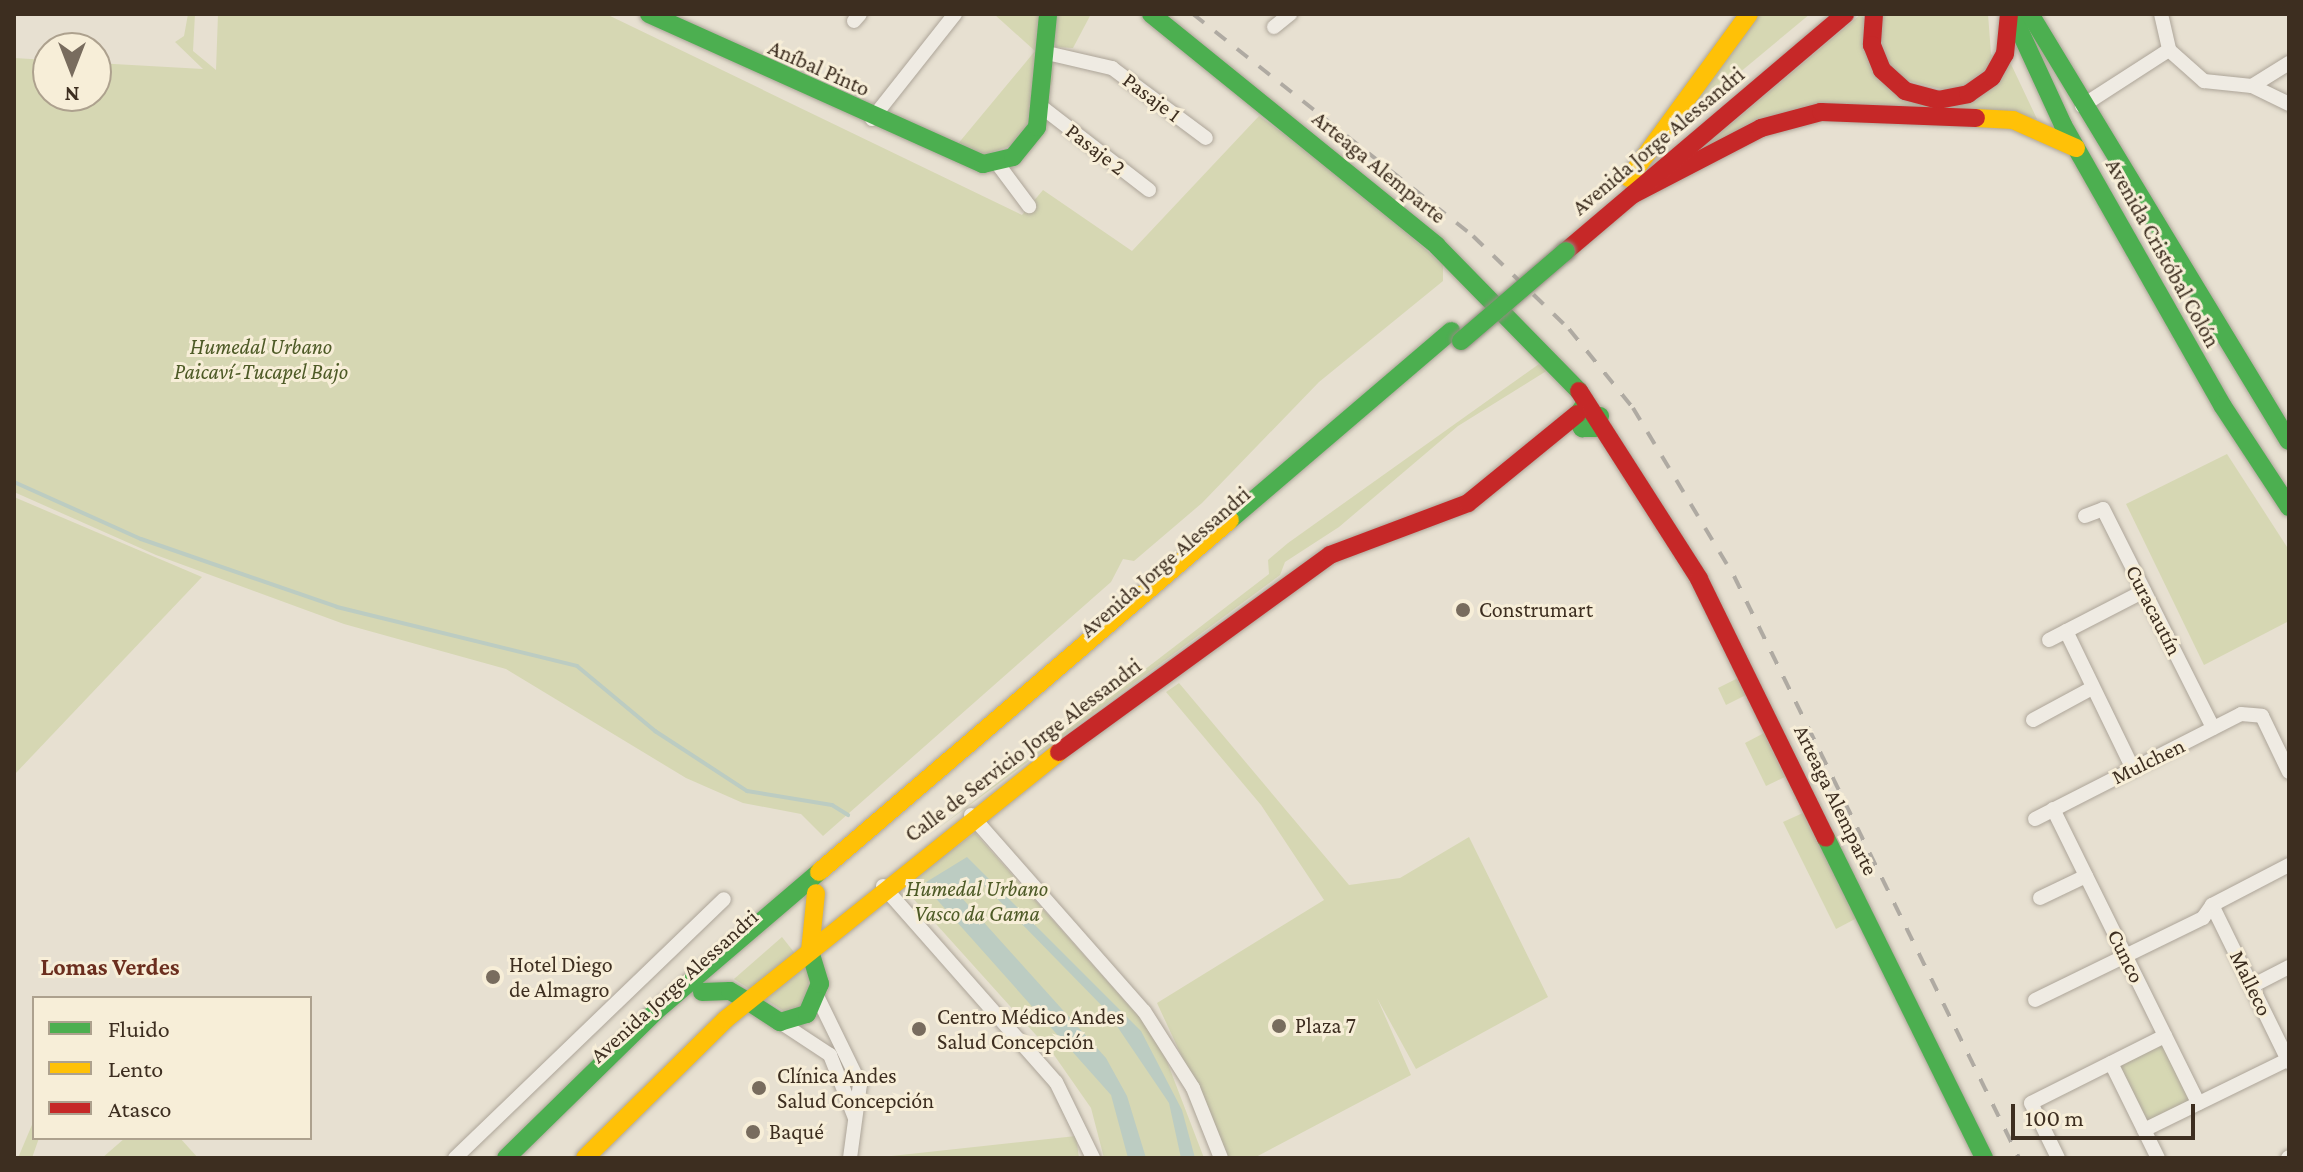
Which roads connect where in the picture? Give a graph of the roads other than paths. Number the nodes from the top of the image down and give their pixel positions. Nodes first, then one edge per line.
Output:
1 (649, 14) edge
2 (934, 14) edge
3 (1041, 14) edge
4 (1048, 14) edge
5 (1151, 14) edge
6 (1290, 14) edge
7 (1749, 14) edge
8 (1823, 14) edge
9 (1845, 14) edge
10 (1874, 14) edge
11 (2011, 14) edge
12 (2030, 14) edge
13 (2161, 14) edge
14 (951, 19) edge
15 (1274, 27) dead end
16 (1048, 34) junction
17 (2169, 50) junction
18 (1047, 53) junction
19 (2289, 63) edge
20 (2252, 86) junction
21 (2289, 104) edge
22 (2082, 106) junction
23 (1043, 108) junction
24 (872, 119) junction
25 (1206, 138) dead end
26 (2076, 148) junction
27 (997, 163) junction
28 (1631, 186) junction
29 (1149, 190) dead end
30 (1029, 206) dead end
31 (1456, 336) junction
32 (1587, 418) junction
33 (2286, 430) edge
34 (2289, 507) edge
35 (2085, 516) dead end
36 (2144, 591) junction
37 (2066, 631) junction
38 (2049, 640) dead end
39 (2092, 688) junction
40 (2033, 720) dead end
41 (2213, 728) junction
42 (2133, 769) junction
43 (2289, 772) edge
44 (2053, 809) junction
45 (971, 815) junction
46 (2035, 819) dead end
47 (2289, 865) edge
48 (2086, 876) junction
49 (883, 886) junction
50 (816, 893) junction
51 (2040, 898) dead end
52 (724, 899) dead end
53 (2212, 905) junction
54 (826, 936) junction
55 (810, 951) junction
56 (2126, 956) junction
57 (2289, 967) edge
58 (817, 971) junction
59 (2252, 986) junction
60 (702, 992) junction
61 (818, 998) junction
62 (2035, 1000) dead end
63 (755, 1007) junction
64 (780, 1022) junction
65 (2165, 1036) junction
66 (2289, 1060) edge
67 (2111, 1063) junction
68 (2198, 1103) junction
69 (856, 1127) junction
70 (2144, 1130) junction
71 (455, 1158) edge
72 (506, 1158) edge
73 (526, 1158) edge
74 (585, 1158) edge
75 (850, 1158) edge
76 (1093, 1158) edge
77 (1221, 1158) edge
78 (1984, 1158) edge
79 (2058, 1158) edge
80 (2158, 1158) edge

1 - 24 main road, Aníbal Pinto
2 - 14 street
3 - 16 main road
4 - 16 main road
5 - 32 main road, Arteaga Alemparte
6 - 15 street
7 - 28 main road
8 - 28 main road, Avenida Jorge Alessandri
9 - 28 main road, Avenida Jorge Alessandri
10 - 11 main road
11 - 26 main road, Avenida Cristóbal Colón
12 - 22 main road, Avenida Cristóbal Colón
13 - 17 street
14 - 24 street
16 - 18 main road
17 - 20 street
17 - 22 street
18 - 23 main road
18 - 25 street, Pasaje 1
19 - 20 street
20 - 21 street
22 - 33 main road, Avenida Cristóbal Colón
23 - 27 main road
23 - 29 street, Pasaje 2
24 - 27 main road, Aníbal Pinto
26 - 28 main road
26 - 34 main road, Avenida Cristóbal Colón
27 - 30 street
28 - 31 main road, Avenida Jorge Alessandri
31 - 50 main road, Avenida Jorge Alessandri
31 - 72 main road, Avenida Jorge Alessandri
32 - 45 main road, Calle de Servicio Jorge Alessandri
32 - 78 main road, Arteaga Alemparte
35 - 36 street, Curacautín
36 - 37 street
36 - 41 street, Curacautín
37 - 38 street
37 - 39 street
39 - 40 street
39 - 42 street
41 - 42 street, Mulchen
41 - 43 street, Mulchen
42 - 44 street, Mulchen
44 - 46 street, Mulchen
44 - 48 street, Cunco
45 - 49 main road, Calle de Servicio Jorge Alessandri
45 - 77 street
47 - 53 street
48 - 51 street
48 - 56 street, Cunco
49 - 54 main road, Calle de Servicio Jorge Alessandri
49 - 76 street
50 - 55 main road
50 - 60 main road, Avenida Jorge Alessandri
52 - 71 street
53 - 56 street
53 - 59 street, Malleco
54 - 55 main road, Calle de Servicio Jorge Alessandri
54 - 58 main road
55 - 58 main road
55 - 63 main road, Calle de Servicio Jorge Alessandri
56 - 62 street
56 - 65 street, Cunco
57 - 59 street
58 - 61 main road
59 - 66 street, Malleco
60 - 63 main road
60 - 73 main road, Avenida Jorge Alessandri
61 - 64 main road
61 - 69 street
63 - 64 main road
63 - 74 main road, Calle de Servicio Jorge Alessandri
64 - 69 street
65 - 67 street
65 - 68 street, Cunco
66 - 68 street
67 - 70 street
67 - 79 street
68 - 70 street
69 - 75 street
70 - 80 street

